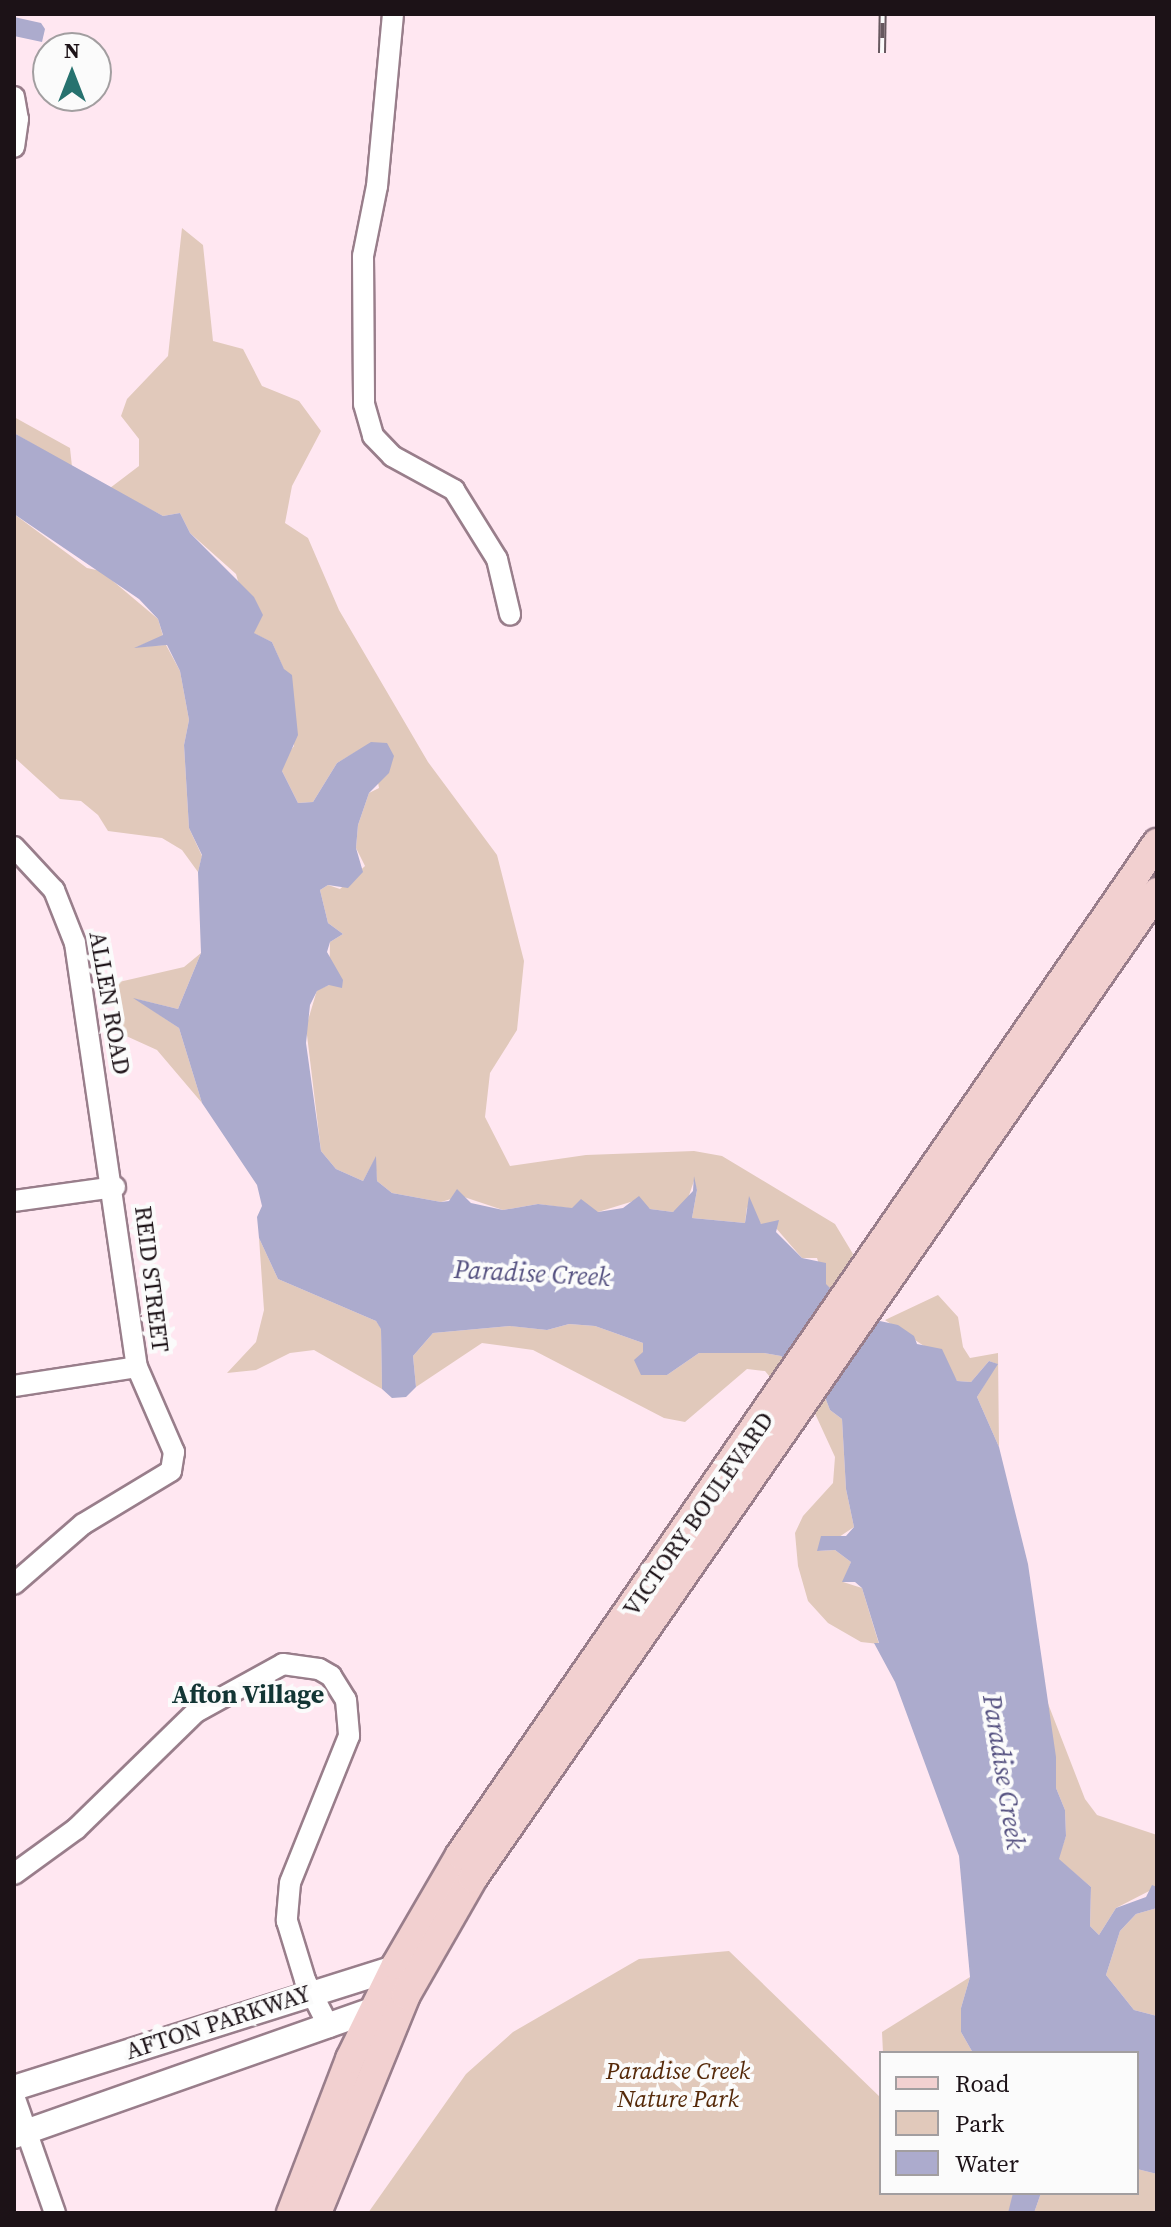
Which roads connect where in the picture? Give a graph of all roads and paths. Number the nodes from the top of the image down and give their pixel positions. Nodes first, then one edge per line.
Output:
1 (393, 14) edge
2 (14, 97) edge
3 (14, 147) edge
4 (510, 614) dead end
5 (1157, 843) edge
6 (14, 847) edge
7 (1157, 892) edge
8 (115, 1187) junction
9 (14, 1201) edge
10 (874, 1280) junction
11 (137, 1367) junction
12 (14, 1386) edge
13 (14, 1584) edge
14 (14, 1874) edge
15 (410, 1964) junction
16 (311, 1991) junction
17 (406, 1995) junction
18 (373, 2012) junction
19 (329, 2027) junction
20 (14, 2088) edge
21 (14, 2096) edge
22 (20, 2134) edge
23 (55, 2213) edge
24 (291, 2213) edge
25 (317, 2213) edge

1 - 4 street
2 - 3 street
5 - 10 main road, VICTORY BOULEVARD
6 - 8 street, ALLEN ROAD
7 - 10 main road, VICTORY BOULEVARD
8 - 9 street
8 - 11 street, REID STREET
10 - 15 main road, VICTORY BOULEVARD
11 - 12 street
11 - 13 street, REID STREET
14 - 16 street
15 - 16 street, AFTON PARKWAY
15 - 17 main road, VICTORY BOULEVARD
15 - 18 main road, VICTORY BOULEVARD
16 - 19 street
16 - 20 street, AFTON PARKWAY
17 - 18 street, AFTON PARKWAY
17 - 25 main road, VICTORY BOULEVARD
18 - 19 street, AFTON PARKWAY
18 - 24 main road, VICTORY BOULEVARD
19 - 22 street, AFTON PARKWAY
21 - 22 street
22 - 23 street

